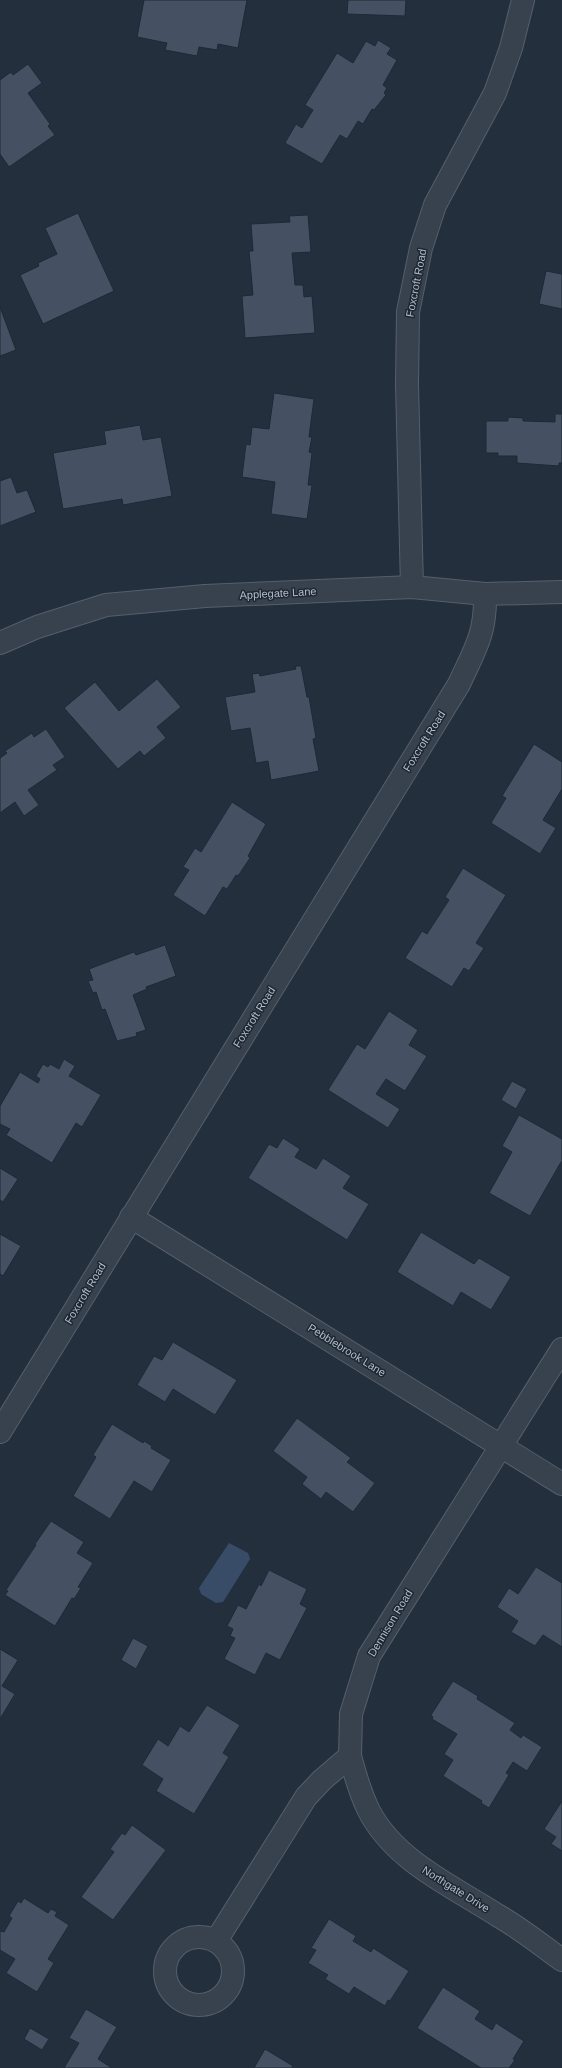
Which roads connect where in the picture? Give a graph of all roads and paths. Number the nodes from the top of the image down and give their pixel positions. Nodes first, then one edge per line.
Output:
1 (523, 0) edge
2 (412, 587) junction
3 (562, 592) edge
4 (485, 594) junction
5 (0, 643) edge
6 (131, 1217) junction
7 (562, 1349) edge
8 (0, 1432) edge
9 (501, 1446) junction
10 (562, 1484) edge
11 (350, 1756) junction
12 (216, 1941) dead end
13 (562, 1960) edge

1 - 2 street, Foxcroft Road
2 - 4 street, Applegate Lane
2 - 5 street, Applegate Lane
3 - 4 street, Applegate Lane
4 - 6 street, Foxcroft Road
6 - 8 street, Foxcroft Road
6 - 9 street, Pebblebrook Lane
7 - 9 street, Dennison Road
9 - 10 street, Pebblebrook Lane
9 - 11 street, Dennison Road
11 - 12 street
11 - 13 street, Northgate Drive

